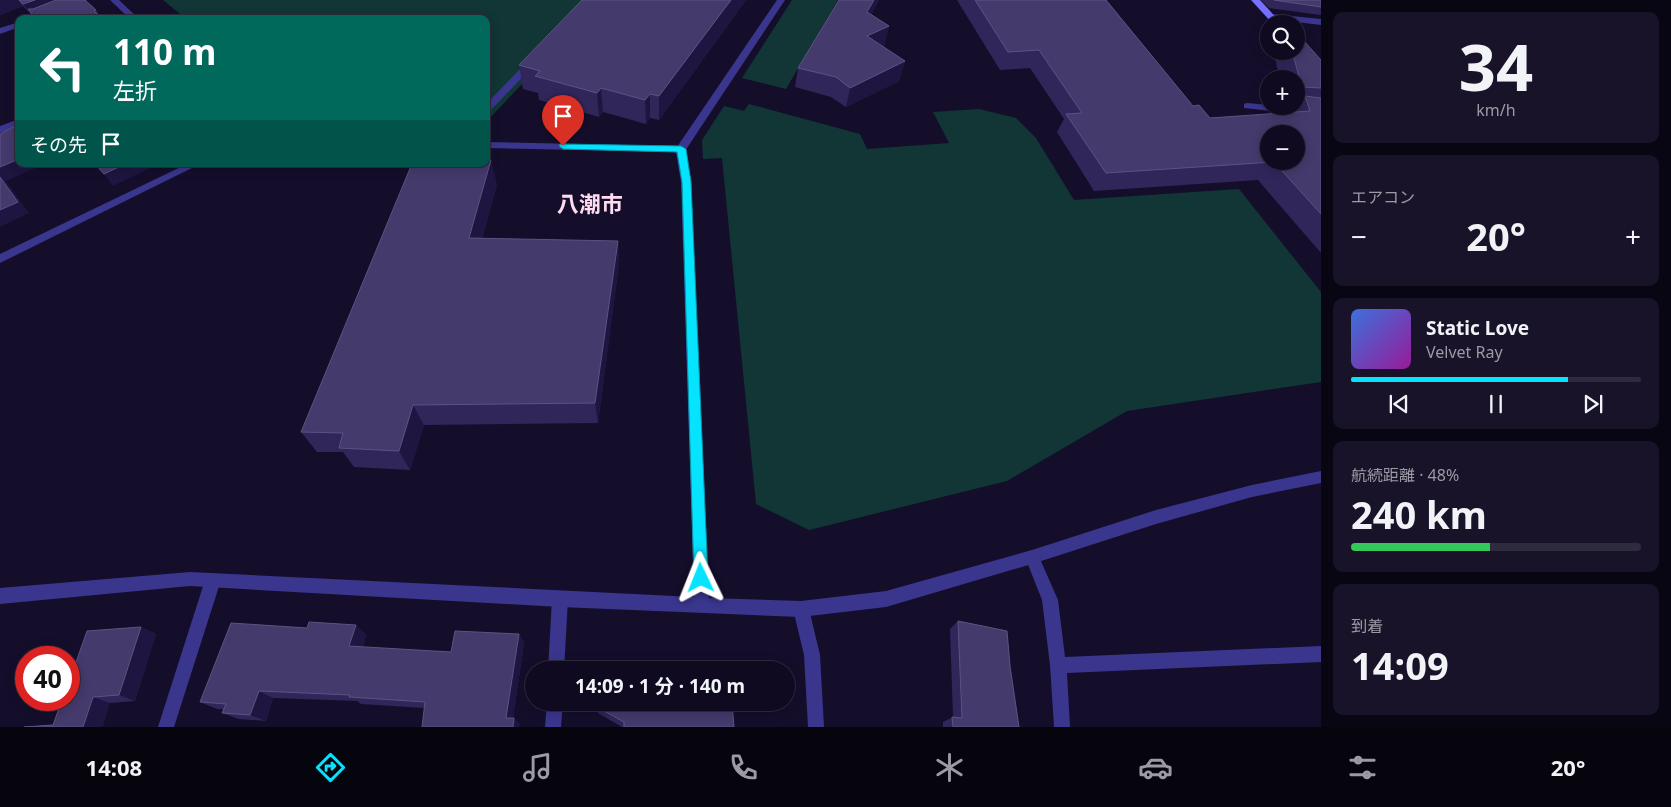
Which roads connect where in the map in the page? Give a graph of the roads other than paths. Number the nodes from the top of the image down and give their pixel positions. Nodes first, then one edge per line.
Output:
1 (83, 0) edge
2 (114, 0) edge
3 (781, 0) edge
4 (1255, 0) edge
5 (44, 15) edge
6 (131, 15) edge
7 (1270, 15) edge
8 (1305, 20) edge
9 (1321, 22) edge
10 (15, 25) edge
11 (0, 31) edge
12 (538, 55) edge
13 (490, 106) edge
14 (1247, 106) dead end
15 (1321, 113) edge
16 (15, 124) edge
17 (0, 130) edge
18 (490, 145) edge
19 (681, 149) junction
20 (189, 167) edge
21 (0, 259) edge
22 (1321, 477) edge
23 (1032, 557) junction
24 (213, 580) junction
25 (0, 596) edge
26 (560, 599) junction
27 (702, 605) junction
28 (801, 609) junction
29 (1321, 654) edge
30 (557, 661) edge
31 (1058, 664) junction
32 (554, 711) edge
33 (166, 727) edge
34 (553, 727) edge
35 (816, 727) edge
36 (1062, 727) edge

1 - 5 street
2 - 6 street
3 - 19 street
4 - 7 main road
8 - 9 street
10 - 11 street
12 - 13 street
14 - 15 street
16 - 17 street
18 - 19 street
19 - 27 street
20 - 21 street
22 - 23 street
23 - 28 street
23 - 31 street
24 - 25 street
24 - 26 street
24 - 33 street
26 - 27 street
26 - 30 street
27 - 28 street
28 - 35 street
29 - 31 street
31 - 36 street
32 - 34 street

